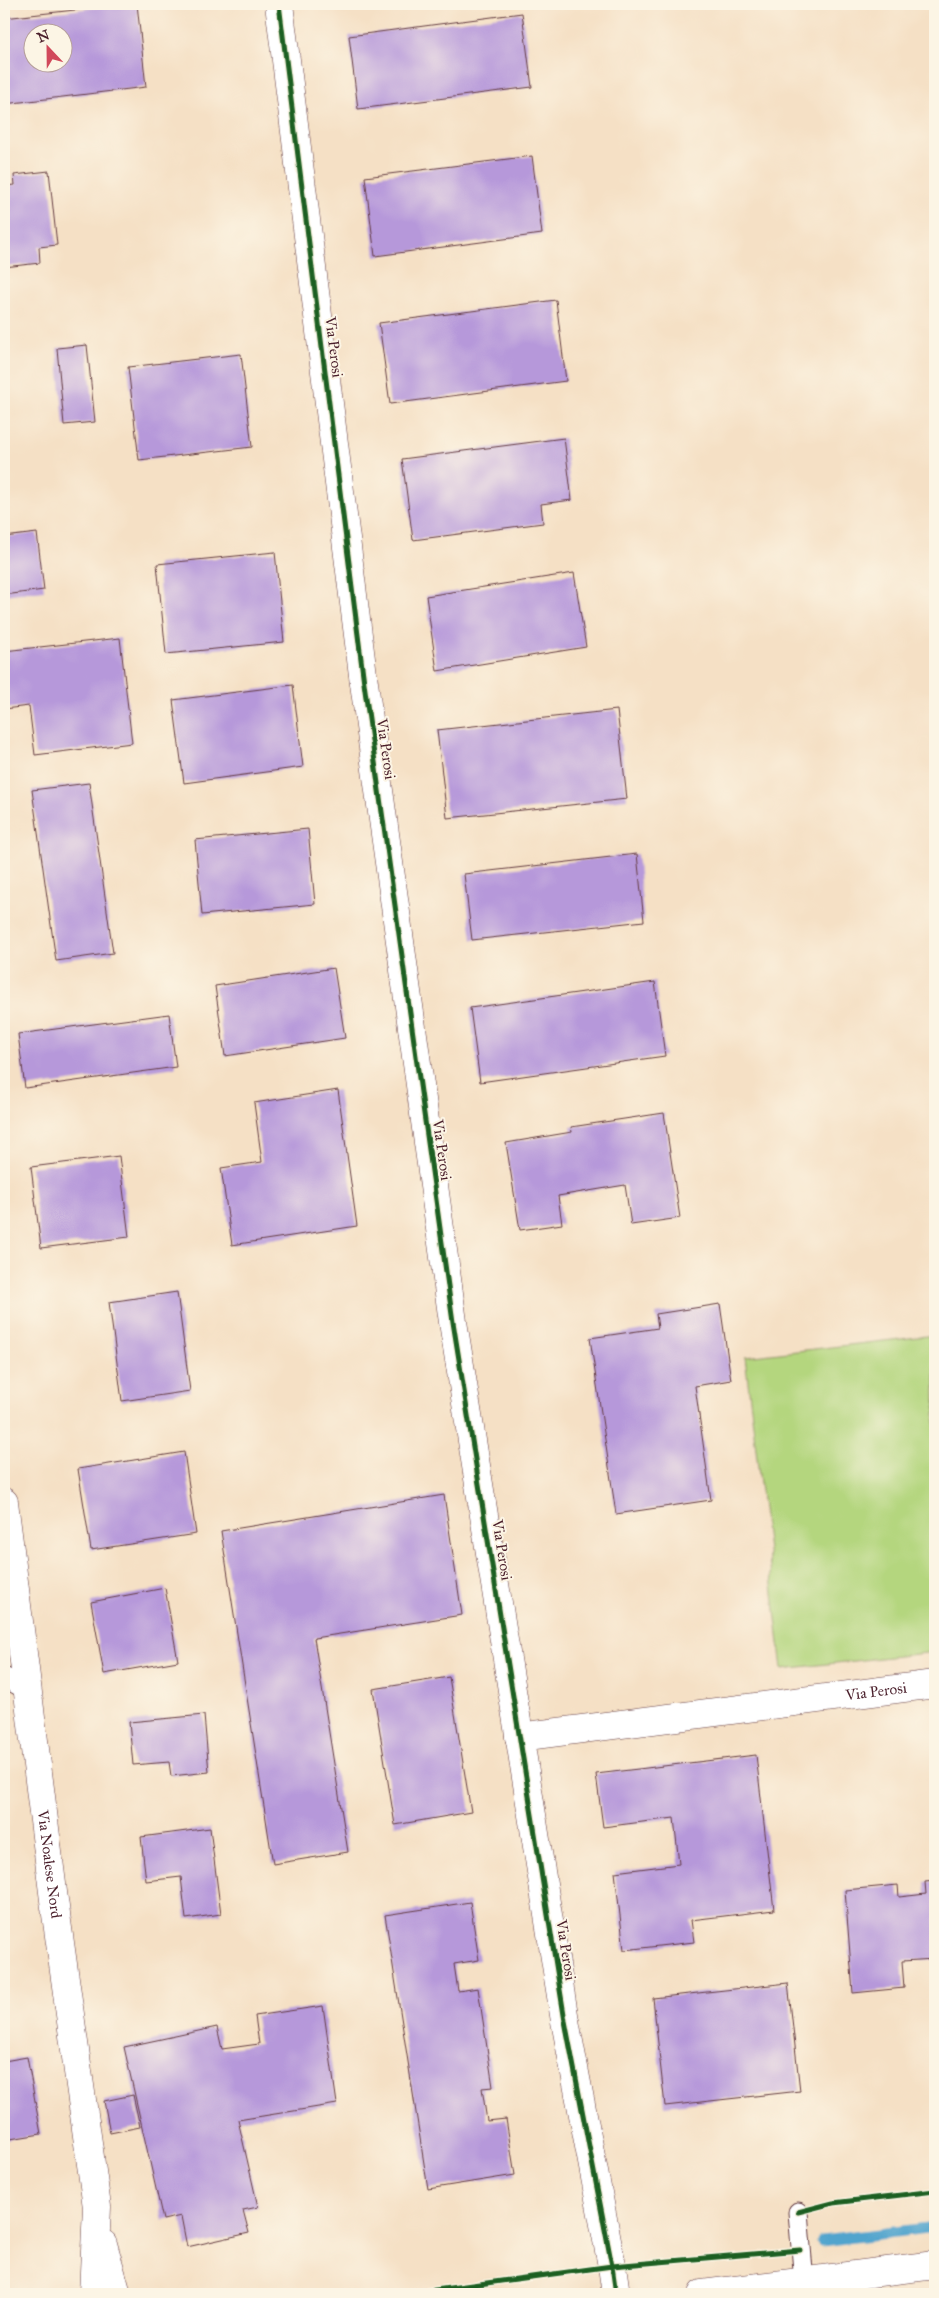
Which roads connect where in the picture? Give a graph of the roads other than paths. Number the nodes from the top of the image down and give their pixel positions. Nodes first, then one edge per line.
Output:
1 (279, 4) edge
2 (4, 1502) edge
3 (4, 1677) edge
4 (935, 1684) edge
5 (28, 1691) junction
6 (519, 1737) junction
7 (798, 2212) dead end
8 (98, 2226) junction
9 (935, 2266) edge
10 (804, 2282) junction
11 (93, 2294) edge
12 (117, 2294) edge
13 (616, 2294) edge
14 (702, 2294) edge

1 - 6 street, Via Perosi
2 - 5 street, Via Noalese Nord
3 - 5 lane
4 - 6 street, Via Perosi
5 - 8 street, Via Noalese Nord
6 - 13 street, Via Perosi
7 - 10 lane
8 - 11 street, Via Noalese Nord
8 - 12 street, Via Noalese Nord
9 - 10 street
10 - 14 street

